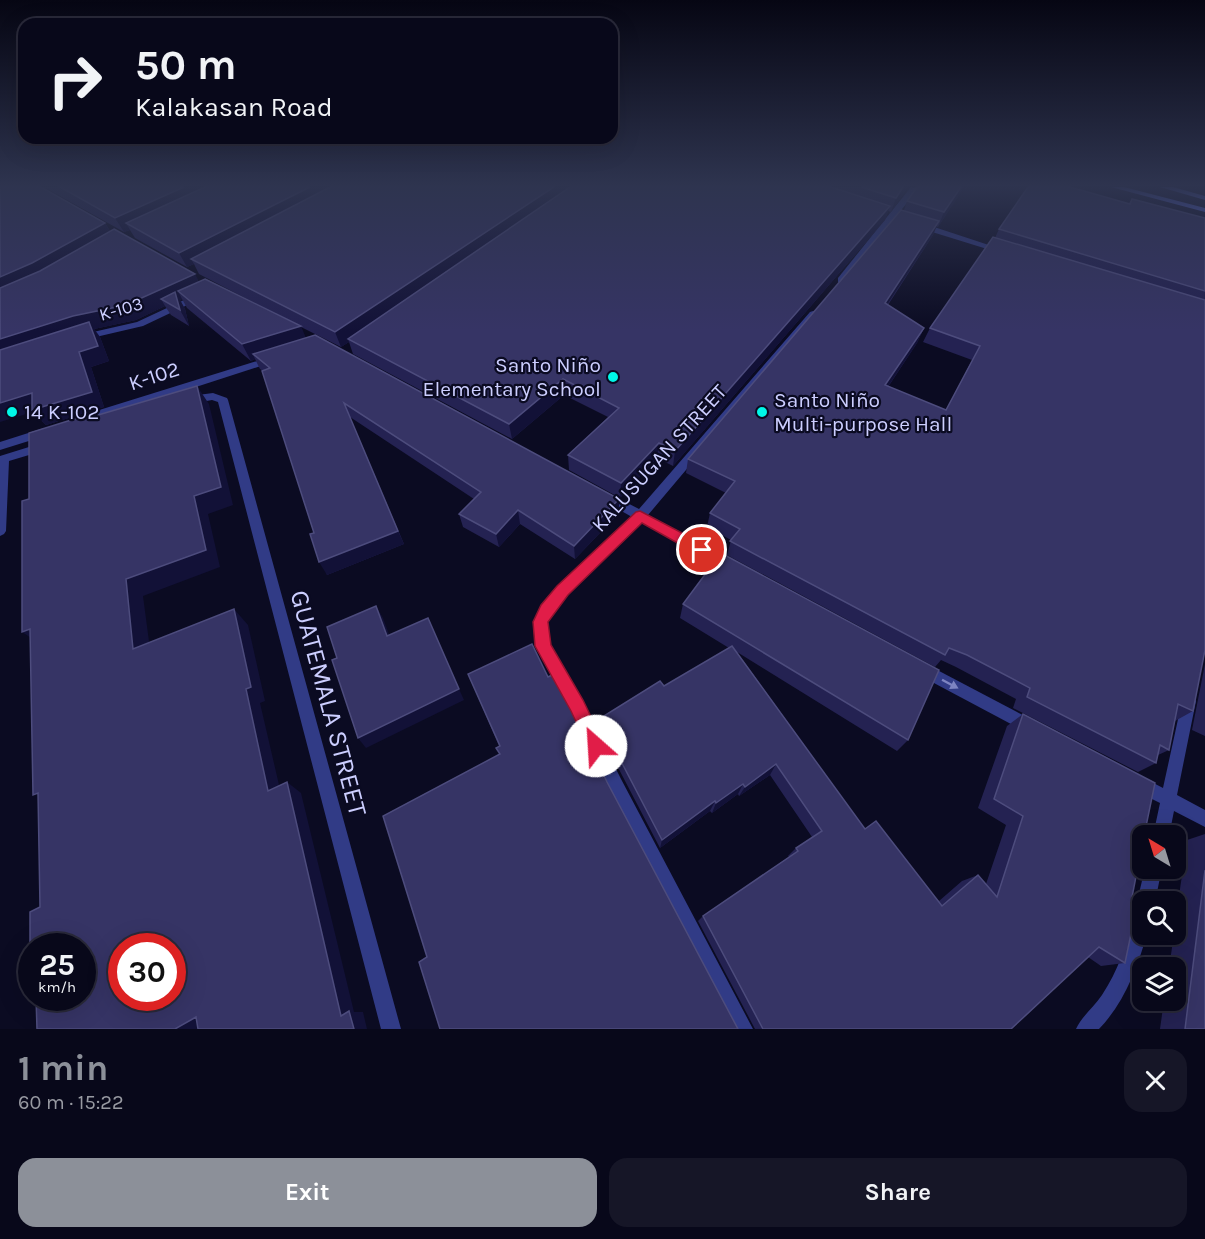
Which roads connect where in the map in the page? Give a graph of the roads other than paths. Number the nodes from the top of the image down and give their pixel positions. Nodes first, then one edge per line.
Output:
1 (881, 235) edge
2 (951, 235) edge
3 (1011, 254) edge
4 (214, 289) edge
5 (833, 289) edge
6 (818, 307) edge
7 (77, 339) edge
8 (286, 355) edge
9 (177, 404) edge
10 (69, 424) edge
11 (57, 428) edge
12 (57, 442) edge
13 (0, 446) edge
14 (2, 460) edge
15 (599, 494) edge
16 (640, 516) junction
17 (0, 531) edge
18 (744, 572) edge
19 (909, 662) edge
20 (1192, 686) edge
21 (1044, 734) edge
22 (1128, 778) edge
23 (1169, 800) junction
24 (1205, 819) edge
25 (1163, 825) edge
26 (1137, 945) edge
27 (391, 1029) edge
28 (743, 1029) edge
29 (1086, 1029) edge

1 - 5 street
2 - 3 street
4 - 7 street, K-103
6 - 16 street, KALUSUGAN STREET
8 - 10 street, K-102
9 - 27 street, GUATEMALA STREET
11 - 13 street
12 - 14 street
14 - 17 street
15 - 16 street
16 - 18 street
16 - 28 street, KALUSUGAN STREET
19 -> 21 street
20 - 23 street
22 - 23 street
23 - 24 street
23 - 25 street
26 - 29 street

